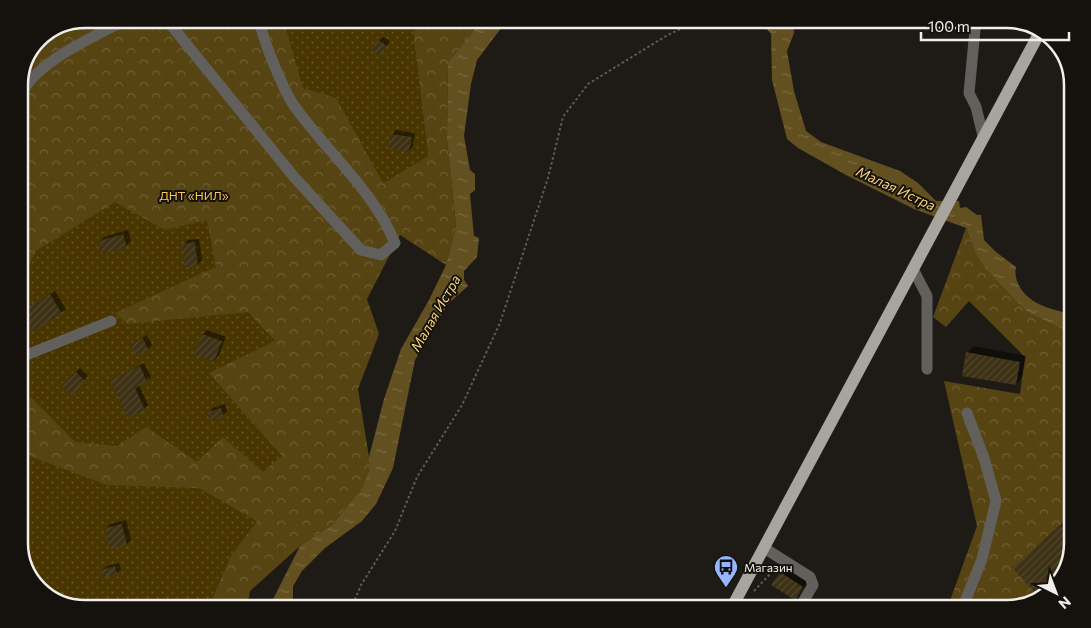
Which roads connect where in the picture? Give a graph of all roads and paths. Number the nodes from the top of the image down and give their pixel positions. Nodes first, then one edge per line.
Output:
1 (111, 28) edge
2 (173, 28) edge
3 (261, 28) edge
4 (682, 28) edge
5 (975, 28) edge
6 (1037, 37) edge
7 (28, 83) edge
8 (983, 136) junction
9 (912, 269) junction
10 (111, 321) dead end
11 (28, 354) edge
12 (927, 369) dead end
13 (967, 413) dead end
14 (764, 548) junction
15 (355, 600) edge
16 (736, 600) edge
17 (804, 600) edge
18 (966, 600) edge

1 - 7 street
2 - 3 street
4 - 15 path
5 - 8 street
6 - 8 main road
8 - 9 main road
9 - 12 street
9 - 14 main road
10 - 11 street
13 - 18 street
14 - 16 main road
14 - 17 street

